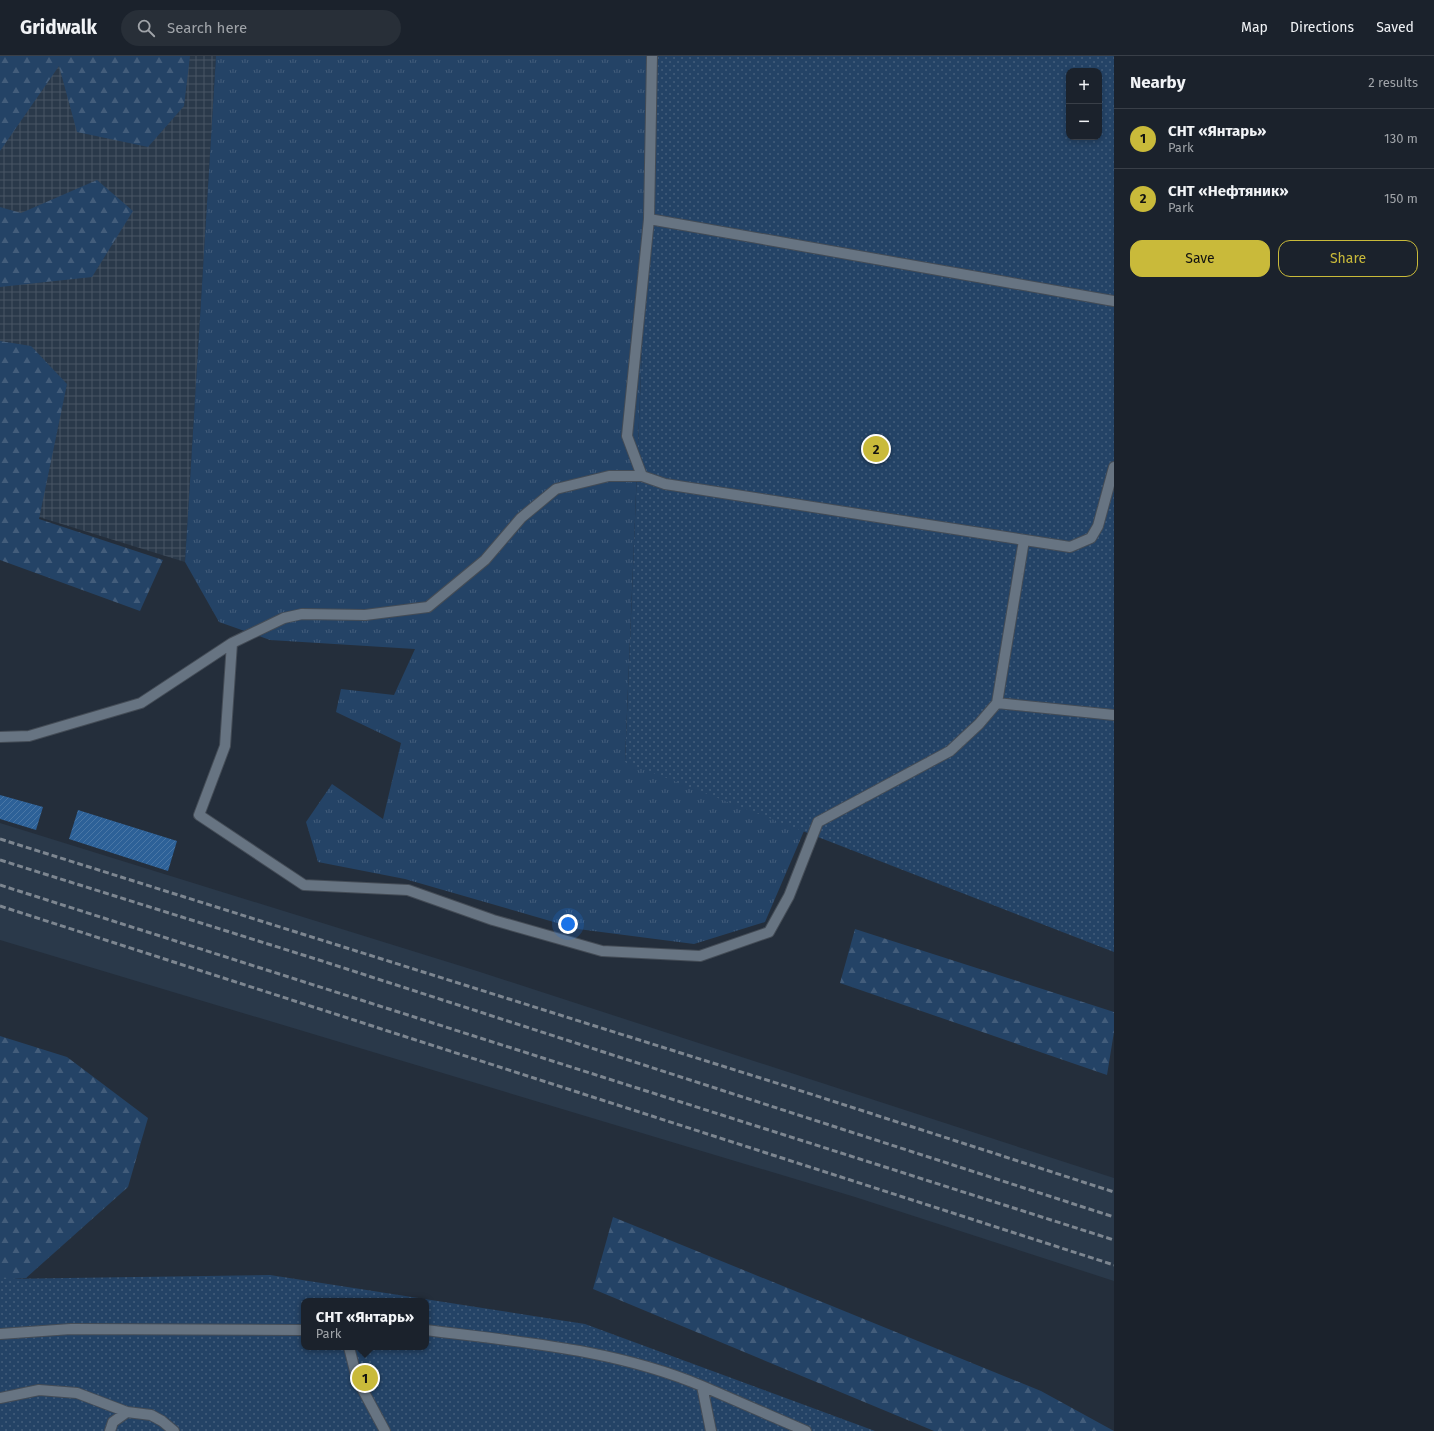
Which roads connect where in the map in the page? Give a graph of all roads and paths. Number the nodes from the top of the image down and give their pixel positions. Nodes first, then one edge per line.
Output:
1 (652, 56) edge
2 (650, 219) junction
3 (1114, 301) edge
4 (1114, 467) edge
5 (642, 476) junction
6 (1024, 540) junction
7 (232, 643) junction
8 (997, 703) junction
9 (1114, 715) edge
10 (0, 737) edge
11 (301, 1330) edge
12 (429, 1330) edge
13 (0, 1334) edge
14 (350, 1350) edge
15 (702, 1386) junction
16 (0, 1398) edge
17 (127, 1412) junction
18 (110, 1431) edge
19 (174, 1431) edge
20 (385, 1431) edge
21 (711, 1431) edge
22 (806, 1431) edge

1 - 2 lane
2 - 3 lane
2 - 5 lane
4 - 6 lane
5 - 6 lane
5 - 7 lane
6 - 8 lane
7 - 8 lane
7 - 10 lane
8 - 9 lane
11 - 13 lane
12 - 15 lane
14 - 20 lane
15 - 21 lane
15 - 22 lane
16 - 17 lane
17 - 18 lane
17 - 19 lane

